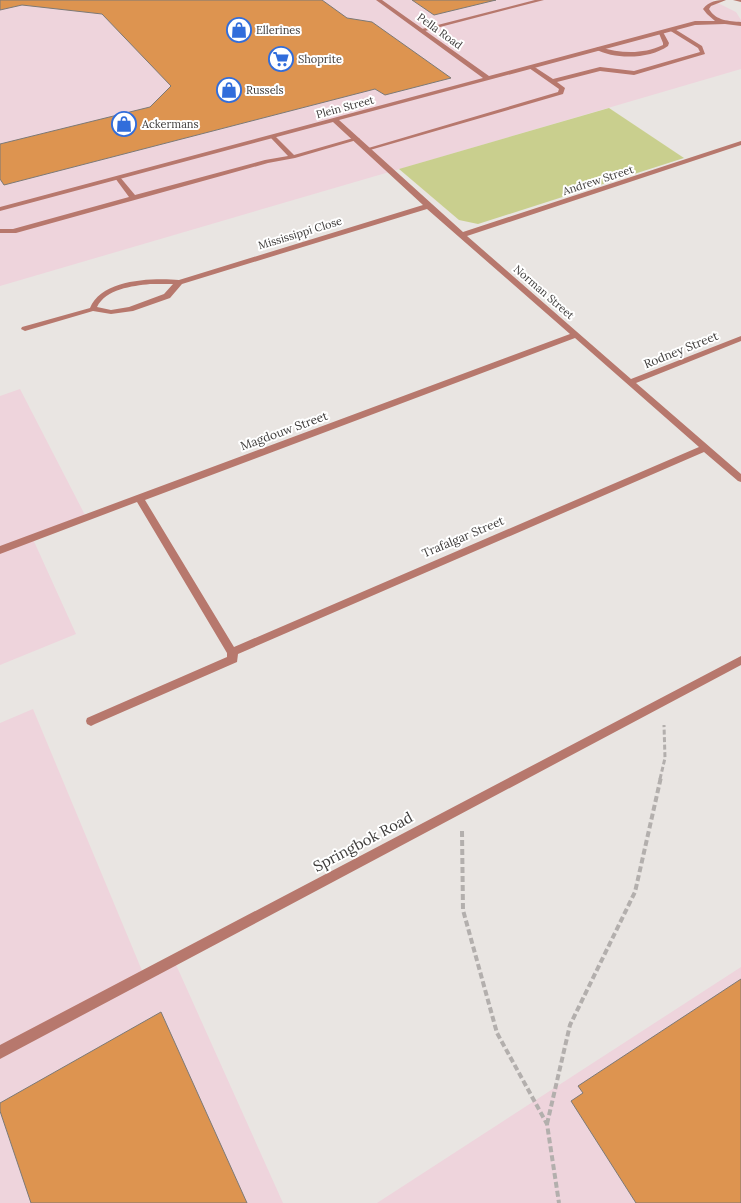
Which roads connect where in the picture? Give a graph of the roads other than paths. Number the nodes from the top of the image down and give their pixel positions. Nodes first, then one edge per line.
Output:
1 (380, 0) edge
2 (541, 0) edge
3 (724, 0) edge
4 (736, 0) edge
5 (741, 0) edge
6 (707, 4) edge
7 (726, 22) junction
8 (695, 23) junction
9 (741, 25) edge
10 (671, 29) junction
11 (421, 30) junction
12 (660, 32) junction
13 (598, 49) junction
14 (531, 67) junction
15 (488, 78) junction
16 (552, 81) junction
17 (335, 120) junction
18 (273, 136) junction
19 (357, 139) junction
20 (741, 143) edge
21 (368, 149) junction
22 (293, 157) junction
23 (118, 178) junction
24 (133, 198) junction
25 (428, 206) junction
26 (0, 210) edge
27 (0, 231) edge
28 (462, 235) junction
29 (179, 282) junction
30 (93, 309) junction
31 (25, 329) dead end
32 (576, 335) junction
33 (741, 338) edge
34 (630, 382) junction
35 (705, 448) junction
36 (741, 479) edge
37 (139, 498) junction
38 (0, 550) edge
39 (232, 652) junction
40 (741, 660) edge
41 (91, 721) dead end
42 (0, 1052) edge

1 - 11 street, Pella Road
2 - 11 street
3 - 6 street
4 - 5 street
6 - 7 street
6 - 8 street
7 - 8 street, Plein Street
7 - 9 street
8 - 10 street, Plein Street
10 - 12 street, Plein Street
10 - 16 street
11 - 15 street, Pella Road
12 - 13 street, Plein Street
12 - 13 street
13 - 14 street, Plein Street
14 - 15 street, Plein Street
14 - 16 street
15 - 17 street, Plein Street
16 - 21 street
17 - 18 street, Plein Street
17 - 19 street, Norman Street
18 - 22 street
18 - 23 street, Plein Street
19 - 21 street, Norman Street
19 - 22 street
20 - 28 street, Andrew Street
21 - 25 street, Norman Street
22 - 24 street
23 - 24 street
23 - 26 street, Plein Street
24 - 27 street
25 - 28 street, Norman Street
25 - 29 street, Mississippi Close
28 - 32 street, Norman Street
29 - 30 street, Mississippi Close
29 - 30 street, Mississippi Close
30 - 31 street, Mississippi Close
32 - 34 street, Norman Street
32 - 37 street, Magdouw Street
33 - 34 street, Rodney Street
34 - 35 street, Norman Street
35 - 36 street, Norman Street
35 - 39 street, Trafalgar Street
37 - 38 street, Magdouw Street
37 - 39 street
39 - 41 street, Trafalgar Street
40 - 42 street, Springbok Road

